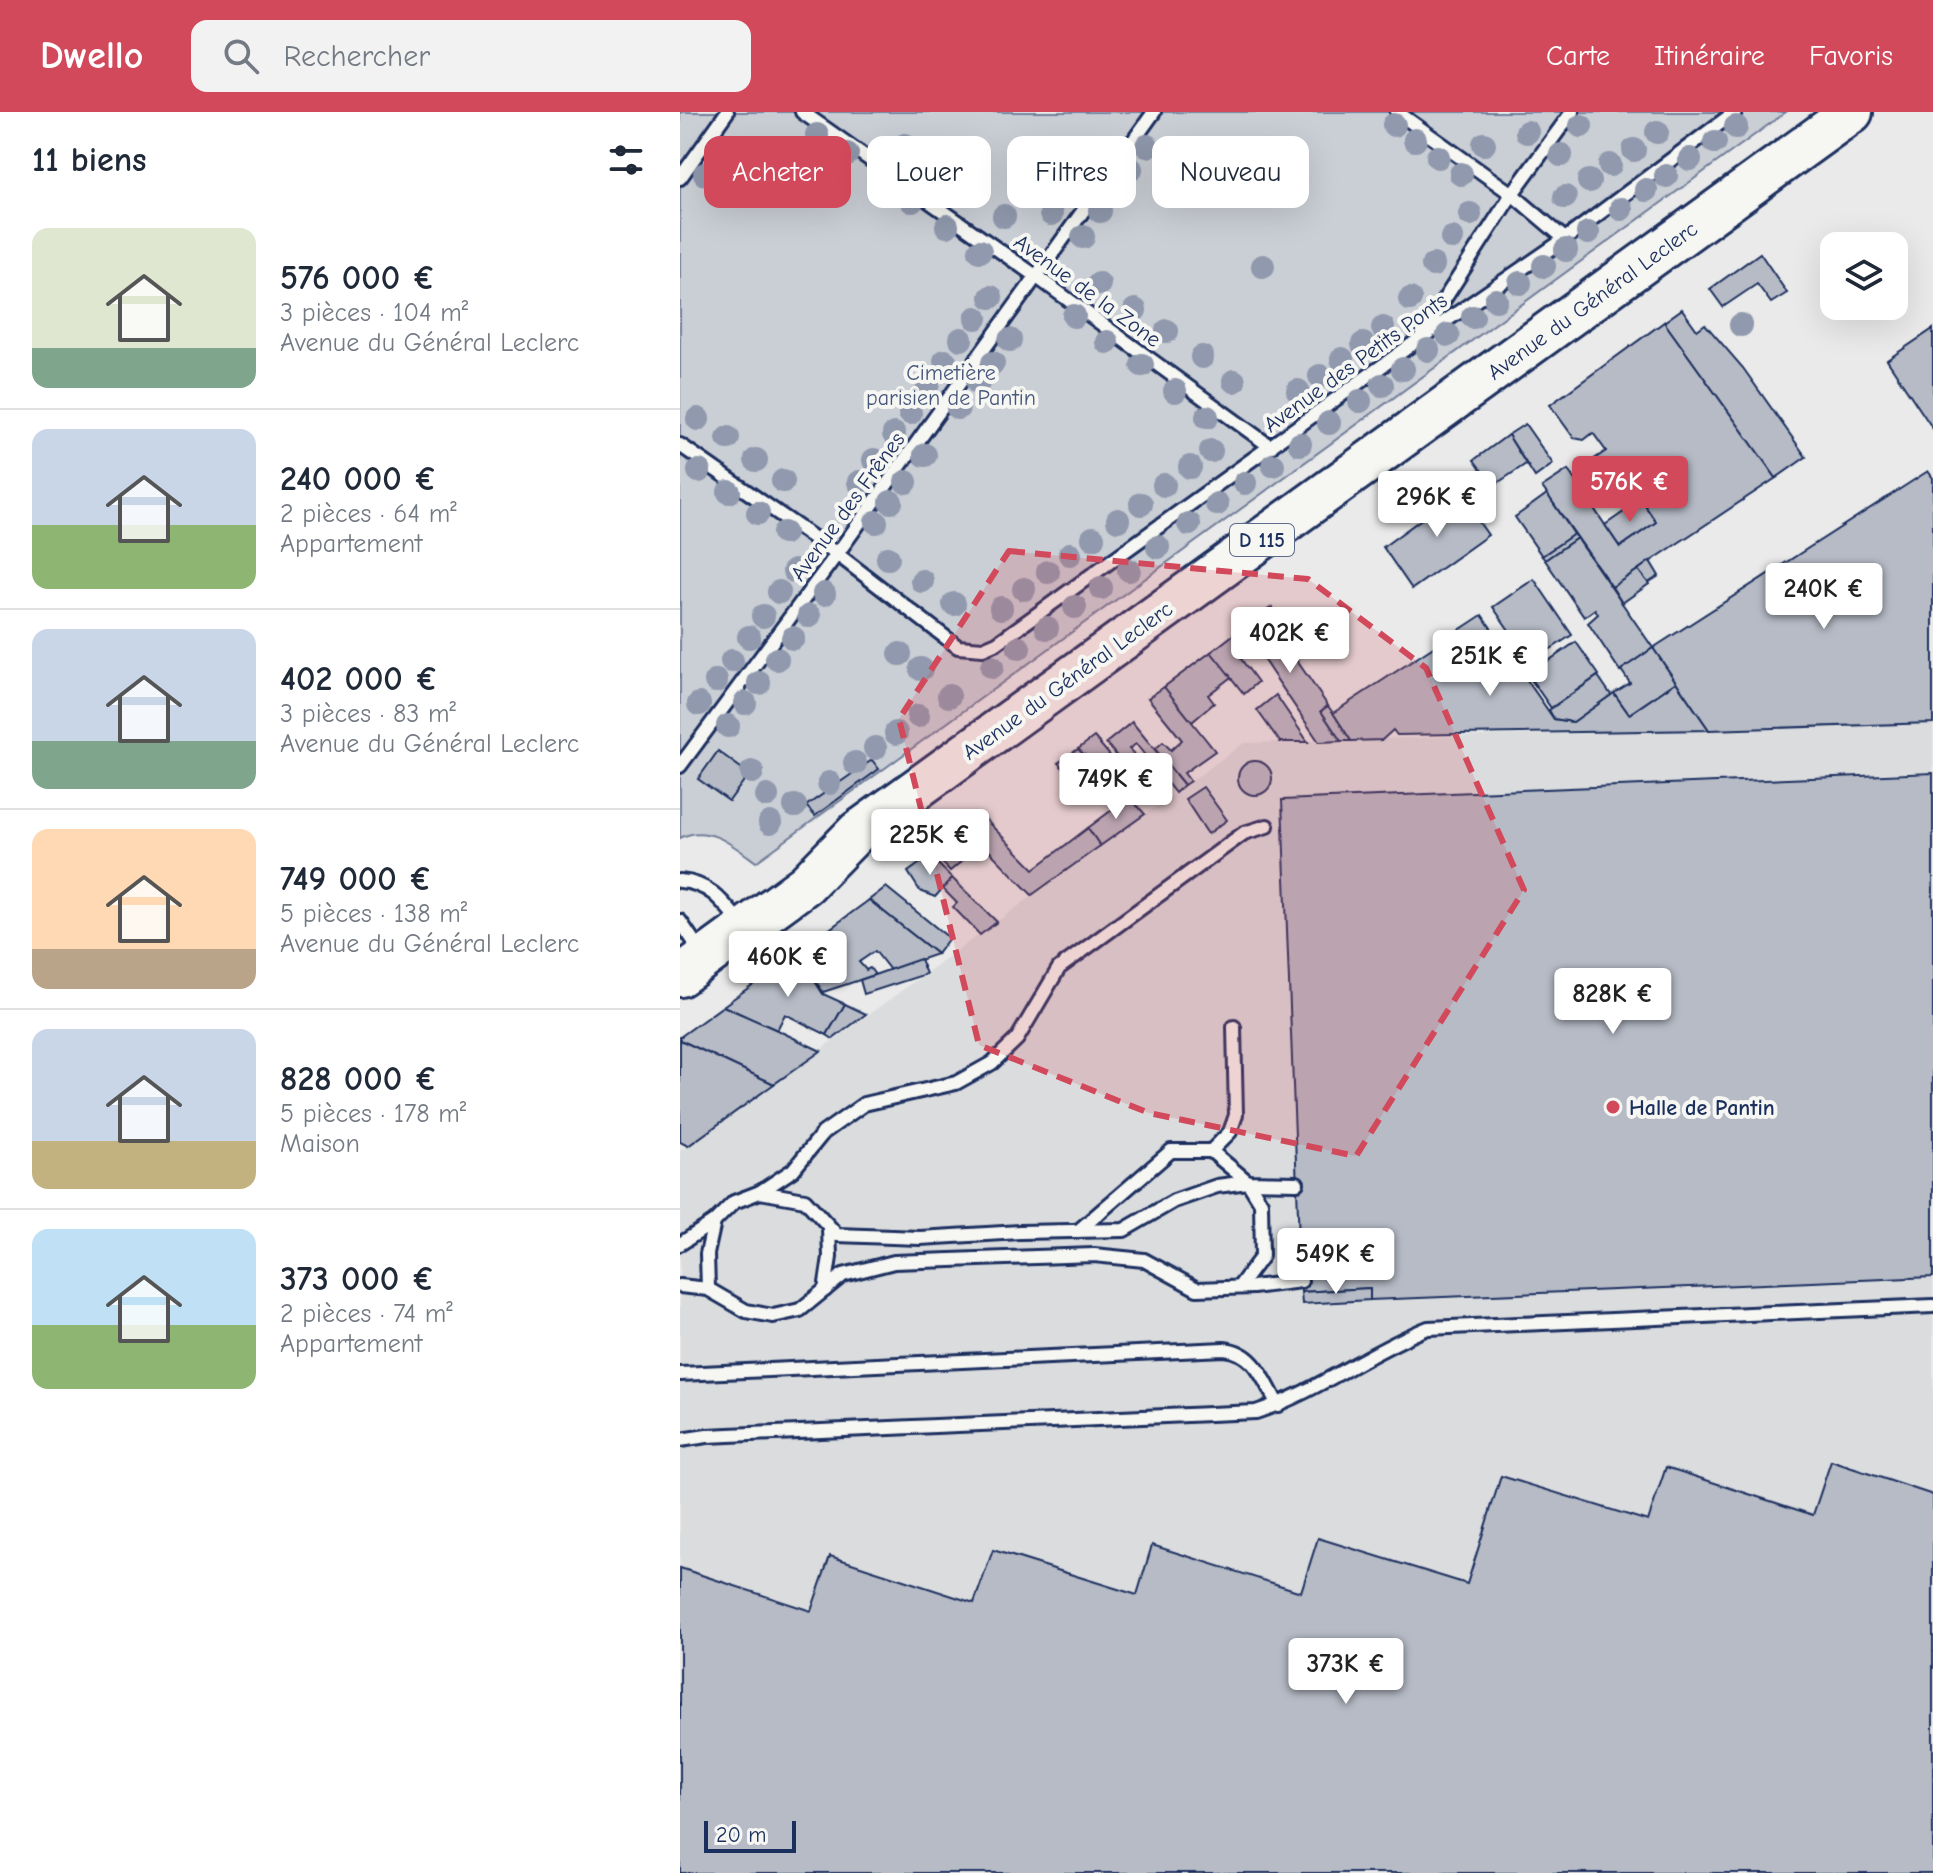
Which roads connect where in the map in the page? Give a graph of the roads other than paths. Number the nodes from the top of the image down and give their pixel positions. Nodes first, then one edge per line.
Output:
1 (727, 112) edge
2 (802, 112) edge
3 (1154, 112) edge
4 (1397, 112) edge
5 (1572, 112) edge
6 (1735, 112) edge
7 (1852, 112) edge
8 (680, 178) edge
9 (1512, 194) junction
10 (1565, 239) junction
11 (1037, 277) junction
12 (1418, 340) junction
13 (680, 445) edge
14 (1271, 447) junction
15 (837, 554) junction
16 (680, 766) edge
17 (1267, 826) dead end
18 (680, 881) edge
19 (680, 921) edge
20 (746, 929) junction
21 (692, 968) edge
22 (1234, 1027) dead end
23 (1211, 1151) junction
24 (1248, 1182) junction
25 (1297, 1183) dead end
26 (760, 1192) junction
27 (714, 1222) junction
28 (829, 1228) junction
29 (1078, 1231) junction
30 (680, 1244) edge
31 (1301, 1281) dead end
32 (680, 1286) edge
33 (1239, 1287) junction
34 (708, 1289) junction
35 (825, 1290) junction
36 (1933, 1306) edge
37 (680, 1374) edge
38 (1278, 1405) junction
39 (680, 1432) edge
40 (707, 1436) junction
41 (680, 1440) edge

1 - 8 lane
2 - 11 lane, Avenue de la Zone
3 - 11 lane, Avenue des Frênes
4 - 9 lane
5 - 9 lane
6 - 10 lane, Avenue des Petits Ponts
7 - 20 main road, Avenue du Général Leclerc / D 115
9 - 10 lane
9 - 12 lane
10 - 12 lane, Avenue des Petits Ponts
11 - 14 lane, Avenue de la Zone
11 - 15 lane, Avenue des Frênes
12 - 14 lane, Avenue des Petits Ponts
13 - 15 lane
14 - 15 lane, Avenue des Petits Ponts
15 - 16 lane, Avenue des Frênes
17 - 26 lane
18 - 20 lane
19 - 21 lane
20 - 21 main road, Avenue du Général Leclerc / D 115
22 - 23 lane
23 - 24 lane
23 - 29 lane
24 - 25 lane
24 - 29 lane
24 - 33 lane
26 - 27 lane
26 - 28 lane
27 - 30 lane
27 - 34 lane
28 - 29 lane
28 - 35 lane
31 - 33 lane
32 - 34 lane
33 - 35 lane
34 - 35 lane
36 - 38 lane
37 - 38 lane
38 - 40 lane
39 - 40 lane
40 - 41 lane

